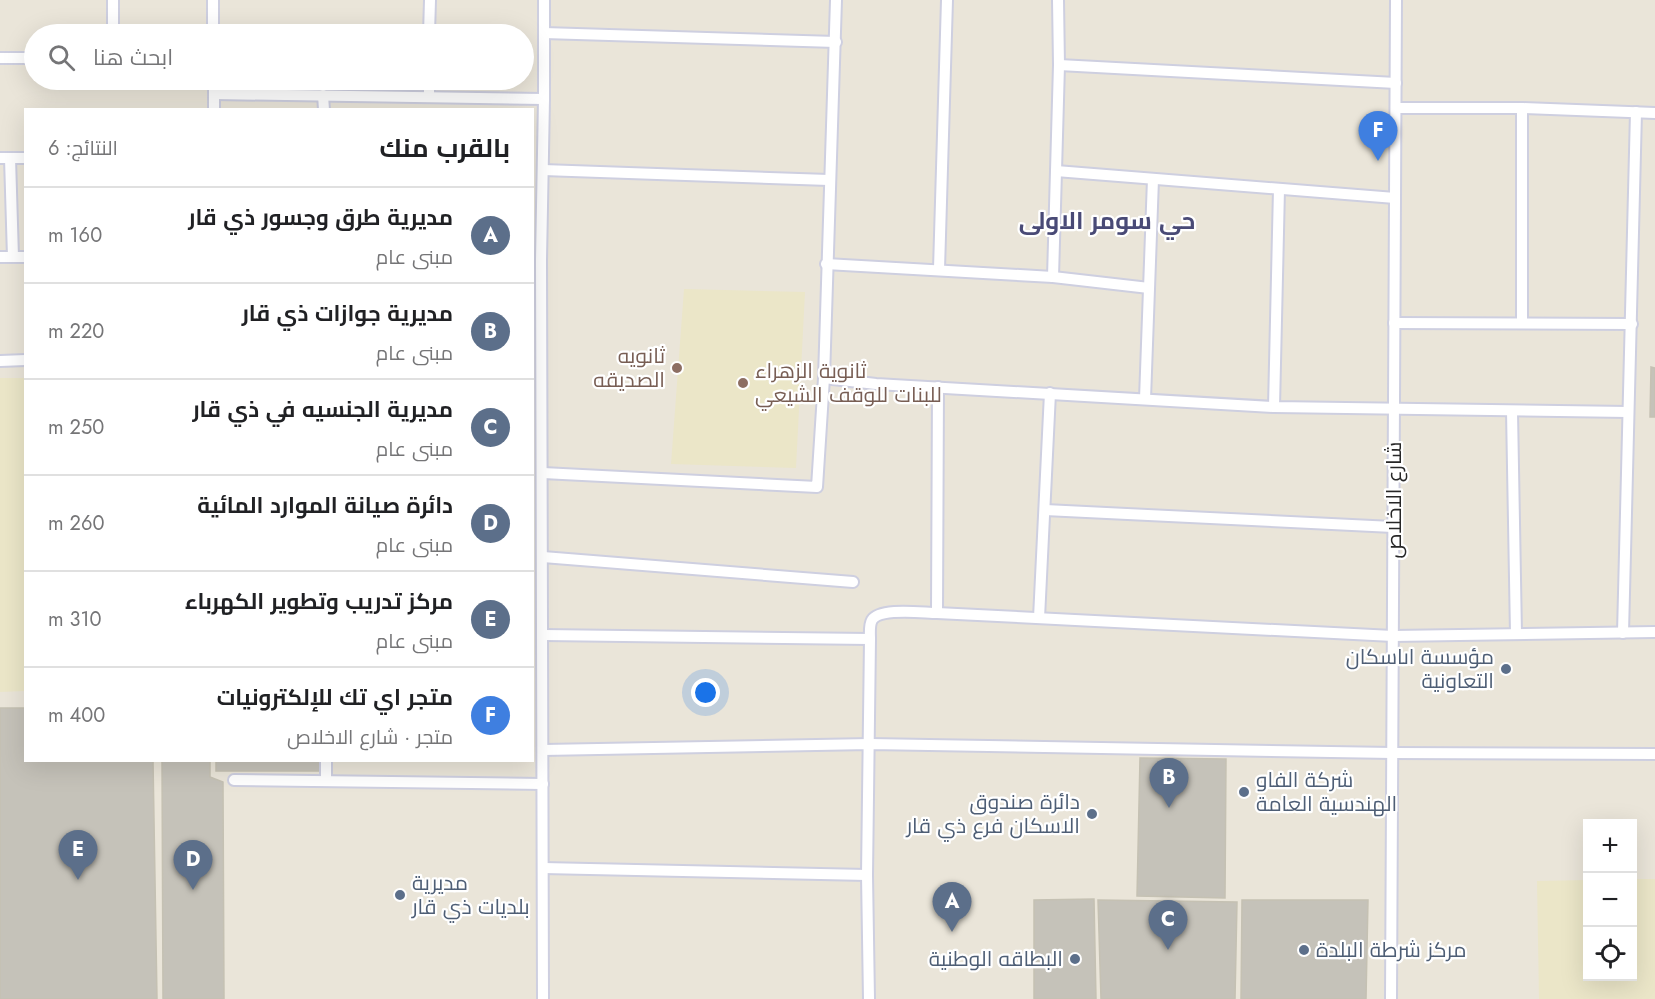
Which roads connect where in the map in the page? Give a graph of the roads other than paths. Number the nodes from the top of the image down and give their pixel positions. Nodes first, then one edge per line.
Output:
1 (113, 0) edge
2 (213, 0) edge
3 (430, 0) edge
4 (544, 0) edge
5 (836, 0) edge
6 (947, 0) edge
7 (1058, 0) edge
8 (1396, 0) edge
9 (113, 24) edge
10 (213, 24) edge
11 (429, 24) edge
12 (544, 33) junction
13 (836, 42) junction
14 (0, 58) edge
15 (24, 58) edge
16 (1059, 65) junction
17 (1396, 83) junction
18 (214, 90) edge
19 (429, 90) edge
20 (214, 94) junction
21 (323, 95) junction
22 (429, 98) junction
23 (544, 99) junction
24 (214, 108) edge
25 (324, 108) edge
26 (1396, 108) junction
27 (1522, 108) junction
28 (1636, 112) junction
29 (1655, 113) edge
30 (5, 158) edge
31 (24, 158) edge
32 (540, 164) edge
33 (1056, 171) junction
34 (1153, 179) junction
35 (829, 180) junction
36 (1279, 189) junction
37 (1395, 198) junction
38 (0, 257) edge
39 (12, 257) junction
40 (24, 257) edge
41 (537, 260) edge
42 (826, 264) junction
43 (939, 269) junction
44 (1053, 277) junction
45 (1149, 288) junction
46 (1394, 323) junction
47 (1522, 323) junction
48 (1632, 324) junction
49 (24, 360) edge
50 (0, 361) edge
51 (537, 362) edge
52 (824, 378) junction
53 (938, 387) junction
54 (1050, 393) junction
55 (1145, 399) junction
56 (1274, 407) junction
57 (1394, 408) junction
58 (1512, 411) junction
59 (1628, 412) junction
60 (543, 474) junction
61 (538, 490) edge
62 (1045, 510) junction
63 (1393, 527) junction
64 (543, 557) junction
65 (853, 582) dead end
66 (538, 607) edge
67 (938, 613) junction
68 (1039, 618) junction
69 (1655, 632) edge
70 (1623, 633) junction
71 (1516, 634) junction
72 (543, 635) junction
73 (1393, 636) junction
74 (870, 639) junction
75 (870, 744) junction
76 (543, 750) junction
77 (1392, 753) junction
78 (1655, 754) edge
79 (326, 762) edge
80 (234, 780) dead end
81 (326, 781) junction
82 (543, 784) junction
83 (543, 868) junction
84 (867, 875) junction
85 (543, 999) edge
86 (869, 999) edge
87 (1390, 999) edge

1 - 9 street
2 - 10 street
3 - 11 street
4 - 12 street
5 - 13 street
6 - 43 street
7 - 16 street
8 - 17 street, شارع الاخلاص
12 - 13 street
12 - 23 street
13 - 35 street
14 - 15 street
16 - 17 street
16 - 33 street
17 - 26 street, شارع الاخلاص
18 - 20 street
19 - 22 street
20 - 21 street
20 - 24 street
21 - 22 street
21 - 25 street
22 - 23 street
23 - 32 street
26 - 27 street
26 - 37 street, شارع الاخلاص
27 - 28 street
27 - 47 street
28 - 29 street
28 - 48 street
30 - 31 street
30 - 39 street
32 - 35 street
32 - 41 street
33 - 34 street
33 - 44 street
34 - 36 street
34 - 45 street
35 - 42 street
36 - 37 street
36 - 56 street
37 - 46 street, شارع الاخلاص
38 - 39 street
39 - 40 street
41 - 51 street
42 - 43 street
42 - 52 street
43 - 44 street
44 - 45 street
45 - 55 street
46 - 47 street
46 - 57 street, شارع الاخلاص
47 - 48 street
48 - 59 street
49 - 50 street
51 - 60 street
52 - 53 street
52 - 60 street
53 - 54 street
53 - 67 street
54 - 55 street
54 - 62 street
55 - 56 street
56 - 57 street
57 - 58 street
57 - 63 street, شارع الاخلاص
58 - 59 street
58 - 71 street
59 - 70 street
60 - 61 street
61 - 64 street
62 - 63 street
62 - 68 street
63 - 73 street, شارع الاخلاص
64 - 65 street
64 - 66 street
66 - 72 street
67 - 68 street
67 - 74 street
68 - 73 street
69 - 70 street
70 - 71 street
71 - 73 street
72 - 74 street
72 - 76 street
73 - 77 street, شارع الاخلاص
74 - 75 street
75 - 76 street
75 - 77 street
75 - 84 street
76 - 82 street
77 - 78 street
77 - 87 street, شارع الاخلاص
79 - 81 street
80 - 81 street
81 - 82 street
82 - 83 street
83 - 84 street
83 - 85 street
84 - 86 street

